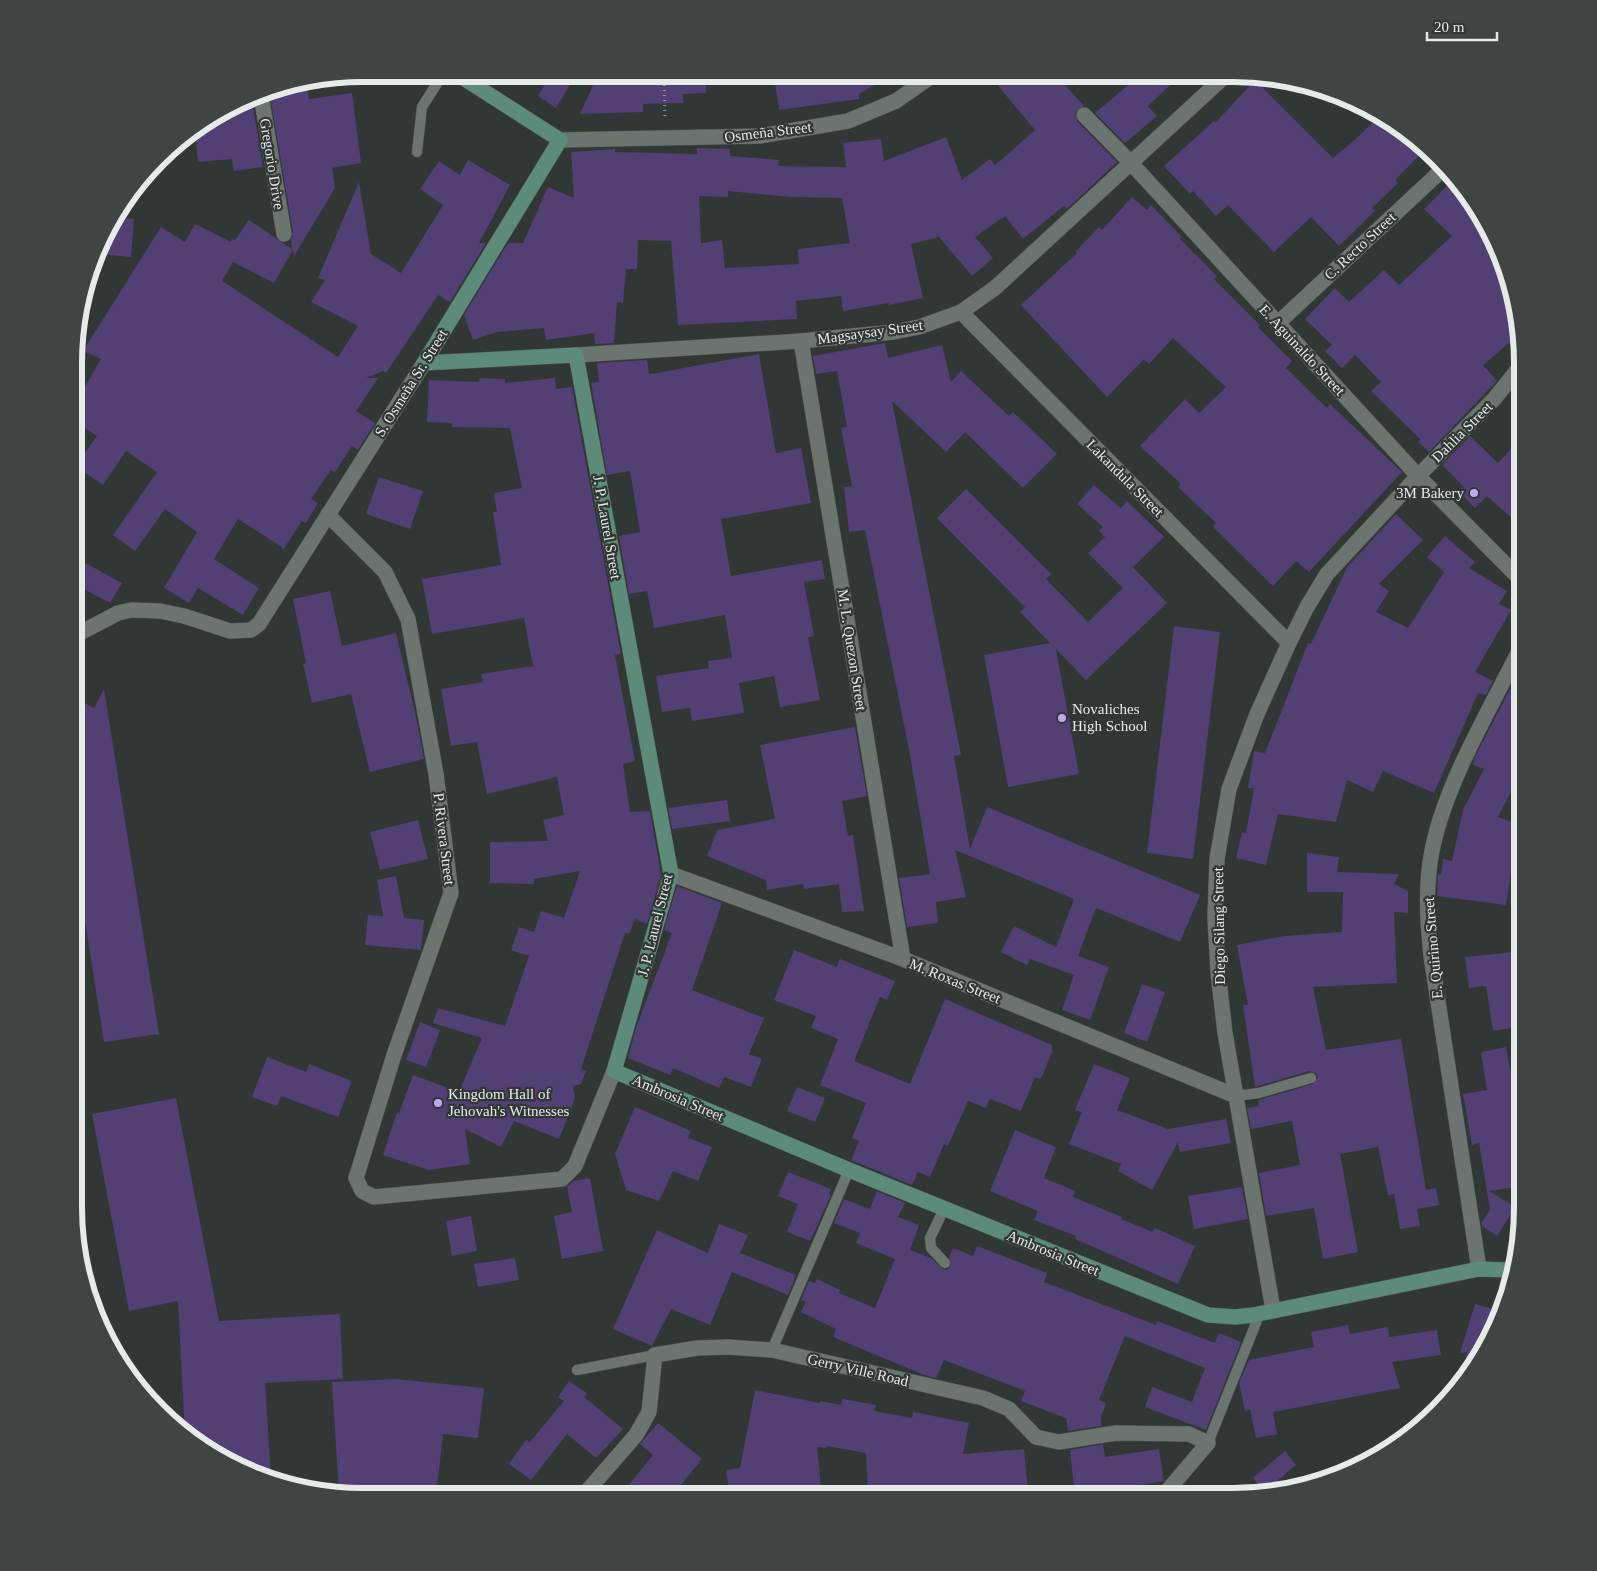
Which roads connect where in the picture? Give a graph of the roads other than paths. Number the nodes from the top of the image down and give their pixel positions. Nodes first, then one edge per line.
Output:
1 (437, 83) edge
2 (471, 83) edge
3 (922, 83) edge
4 (1217, 83) edge
5 (262, 101) edge
6 (1084, 115) dead end
7 (560, 140) junction
8 (418, 152) dead end
9 (1131, 163) junction
10 (1439, 172) edge
11 (284, 234) dead end
12 (961, 312) junction
13 (1278, 323) junction
14 (801, 341) junction
15 (576, 355) junction
16 (424, 363) junction
17 (1514, 375) edge
18 (1418, 476) junction
19 (328, 515) junction
20 (1514, 573) edge
21 (83, 631) edge
22 (1289, 643) junction
23 (1514, 661) edge
24 (671, 874) junction
25 (903, 959) junction
26 (614, 1071) junction
27 (1311, 1078) dead end
28 (1236, 1096) junction
29 (849, 1170) junction
30 (356, 1178) joint
31 (944, 1209) junction
32 (945, 1263) dead end
33 (1479, 1270) junction
34 (1507, 1270) edge
35 (1267, 1312) junction
36 (772, 1350) junction
37 (655, 1355) junction
38 (577, 1370) dead end
39 (1208, 1444) junction
40 (590, 1488) edge
41 (1170, 1488) edge

1 - 8 lane
2 - 7 street
3 - 7 street, Osmeña Street
4 - 9 street, Magsaysay Street
5 - 11 street, Gregorio Drive
6 - 9 street, E. Aguinaldo Street
7 - 16 street, S. Osmeña Sr. Street
9 - 12 street, Magsaysay Street
9 - 13 street, E. Aguinaldo Street
10 - 13 street, C. Recto Street
12 - 14 street, Magsaysay Street
12 - 22 street, Lakandula Street
13 - 18 street, E. Aguinaldo Street
14 - 15 street, Magsaysay Street
14 - 25 street, M. L. Quezon Street
15 - 16 street, Magsaysay Street
15 - 24 street, J. P. Laurel Street
16 - 19 street, S. Osmeña Sr. Street
17 - 18 street, Dahlia Street
18 - 20 street, E. Aguinaldo Street
18 - 22 street, Diego Silang Street
19 - 21 street, S. Osmeña Sr. Street
19 - 30 street, P. Rivera Street
22 - 28 street, Diego Silang Street
23 - 33 street, E. Quirino Street
24 - 25 street, M. Roxas Street
24 - 26 street, J. P. Laurel Street
25 - 28 street, M. Roxas Street
26 - 29 street, Ambrosia Street
26 - 30 street, J. P. Laurel Street
27 - 28 lane
28 - 35 street, Diego Silang Street
29 - 31 street, Ambrosia Street
29 - 36 lane
31 - 32 lane
31 - 35 street, Ambrosia Street
33 - 34 street, Ambrosia Street
33 - 35 street, Ambrosia Street
35 - 39 lane
36 - 37 street, Gerry Ville Road
36 - 39 street, Gerry Ville Road
37 - 38 lane
37 - 40 street
39 - 41 street

